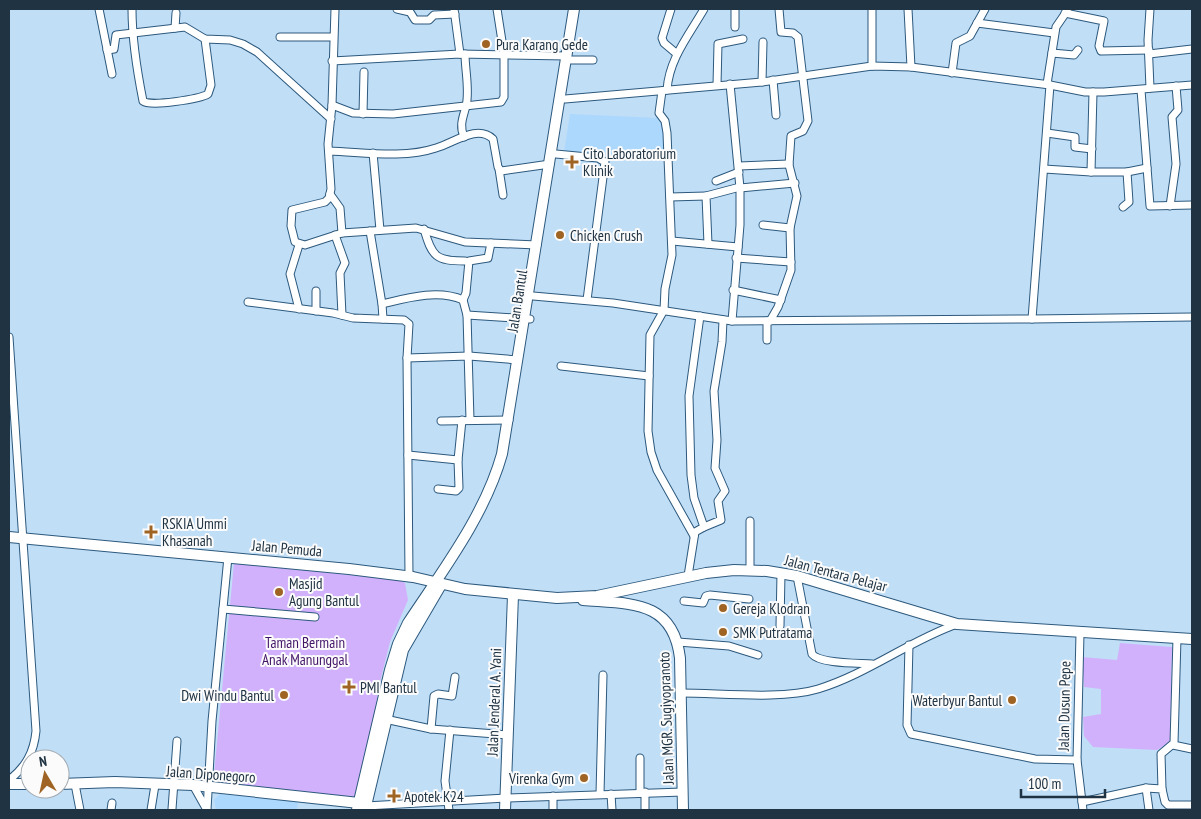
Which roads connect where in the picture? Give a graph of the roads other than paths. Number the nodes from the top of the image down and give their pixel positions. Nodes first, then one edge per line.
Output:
1 (99, 9) edge
2 (132, 9) edge
3 (335, 9) edge
4 (396, 9) edge
5 (497, 9) edge
6 (574, 9) edge
7 (579, 9) edge
8 (671, 9) edge
9 (704, 9) edge
10 (736, 9) edge
11 (779, 9) edge
12 (872, 9) edge
13 (908, 9) edge
14 (985, 9) edge
15 (1150, 9) edge
16 (454, 11) edge
17 (1067, 11) edge
18 (176, 13) dead end
19 (977, 23) junction
20 (735, 26) dead end
21 (175, 28) junction
22 (133, 33) junction
23 (1054, 33) junction
24 (280, 37) dead end
25 (333, 37) junction
26 (205, 39) junction
27 (743, 39) dead end
28 (763, 42) dead end
29 (1192, 49) edge
30 (107, 50) junction
31 (1078, 50) dead end
32 (1149, 52) junction
33 (1052, 53) junction
34 (462, 54) junction
35 (504, 54) junction
36 (677, 54) junction
37 (569, 58) junction
38 (593, 60) dead end
39 (332, 61) junction
40 (872, 66) junction
41 (912, 67) junction
42 (364, 72) dead end
43 (952, 73) junction
44 (112, 74) dead end
45 (802, 77) junction
46 (773, 80) junction
47 (762, 82) junction
48 (730, 84) junction
49 (717, 85) junction
50 (1049, 85) junction
51 (1192, 85) edge
52 (1176, 86) junction
53 (1150, 88) junction
54 (664, 90) junction
55 (1141, 90) junction
56 (1093, 92) junction
57 (565, 99) junction
58 (332, 105) junction
59 (466, 106) junction
60 (364, 114) junction
61 (776, 115) dead end
62 (331, 117) junction
63 (1047, 133) junction
64 (464, 137) junction
65 (1092, 149) junction
66 (329, 151) junction
67 (373, 153) junction
68 (556, 154) junction
69 (550, 164) junction
70 (789, 164) junction
71 (1147, 168) junction
72 (499, 169) junction
73 (739, 169) junction
74 (1044, 169) junction
75 (1091, 172) junction
76 (1127, 172) junction
77 (716, 181) dead end
78 (795, 183) junction
79 (740, 187) junction
80 (330, 194) junction
81 (503, 195) dead end
82 (706, 196) junction
83 (670, 198) junction
84 (1192, 205) edge
85 (1170, 206) junction
86 (1123, 207) dead end
87 (763, 225) dead end
88 (790, 228) junction
89 (424, 229) junction
90 (380, 230) junction
91 (370, 231) junction
92 (339, 234) junction
93 (672, 240) junction
94 (491, 243) junction
95 (708, 244) junction
96 (299, 245) junction
97 (537, 245) junction
98 (738, 247) junction
99 (736, 258) junction
100 (465, 261) dead end
101 (792, 262) junction
102 (733, 290) junction
103 (316, 291) dead end
104 (533, 296) junction
105 (463, 300) junction
106 (587, 300) junction
107 (781, 300) junction
108 (248, 302) dead end
109 (382, 304) junction
110 (299, 309) junction
111 (664, 310) junction
112 (316, 311) junction
113 (342, 315) junction
114 (468, 315) junction
115 (700, 316) junction
116 (1192, 317) edge
117 (383, 319) junction
118 (527, 319) junction
119 (1032, 319) junction
120 (723, 320) junction
121 (732, 321) junction
122 (768, 321) junction
123 (9, 337) edge
124 (767, 340) dead end
125 (469, 356) junction
126 (407, 358) junction
127 (518, 360) junction
128 (561, 366) dead end
129 (649, 376) junction
130 (462, 420) junction
131 (470, 420) junction
132 (509, 420) junction
133 (441, 421) dead end
134 (408, 455) junction
135 (458, 460) junction
136 (438, 489) dead end
137 (750, 520) dead end
138 (704, 528) junction
139 (694, 536) junction
140 (9, 537) edge
141 (24, 539) junction
142 (228, 557) junction
143 (750, 570) junction
144 (782, 573) junction
145 (409, 576) junction
146 (688, 576) junction
147 (797, 576) junction
148 (439, 582) junction
149 (513, 595) junction
150 (557, 598) junction
151 (749, 599) dead end
152 (684, 601) dead end
153 (223, 609) junction
154 (315, 617) dead end
155 (957, 624) junction
156 (780, 626) dead end
157 (1080, 633) junction
158 (1177, 638) junction
159 (1192, 639) edge
160 (678, 642) junction
161 (909, 645) junction
162 (758, 655) dead end
163 (873, 664) junction
164 (603, 675) dead end
165 (455, 677) dead end
166 (681, 693) junction
167 (385, 719) junction
168 (431, 729) junction
169 (450, 730) junction
170 (508, 735) junction
171 (177, 741) dead end
172 (1173, 744) junction
173 (1192, 749) edge
174 (640, 758) dead end
175 (1077, 760) junction
176 (9, 780) edge
177 (70, 784) edge
178 (75, 784) junction
179 (155, 785) junction
180 (173, 785) junction
181 (193, 785) junction
182 (208, 786) junction
183 (1146, 788) junction
184 (1162, 789) junction
185 (642, 792) junction
186 (683, 792) junction
187 (600, 794) junction
188 (611, 794) junction
189 (553, 796) junction
190 (506, 798) junction
191 (447, 802) junction
192 (1082, 802) junction
193 (1192, 804) edge
194 (362, 807) edge
195 (172, 809) dead end
196 (80, 810) edge
197 (151, 810) edge
198 (449, 810) edge
199 (506, 810) edge
200 (553, 810) edge
201 (612, 810) edge
202 (645, 810) edge
203 (683, 810) edge
204 (1083, 810) edge
205 (1149, 810) edge

1 - 30 street
2 - 22 street
3 - 25 street
4 - 16 street
5 - 35 street
6 - 37 main road, Jalan Bantul
7 - 37 main road, Jalan Bantul
8 - 36 street
9 - 36 street
10 - 20 street
11 - 45 street
12 - 40 street
13 - 41 street
14 - 19 street
15 - 32 street
16 - 34 street
17 - 23 street
17 - 32 street
18 - 21 street
19 - 23 street
19 - 43 street
21 - 22 street
21 - 26 street
22 - 26 street
22 - 30 street
23 - 33 street
24 - 25 street
25 - 39 street
26 - 62 street
27 - 49 street
28 - 47 street
29 - 32 street
30 - 44 street
31 - 33 street
32 - 53 street
33 - 50 street
34 - 35 street
34 - 39 street
34 - 59 street
35 - 37 street
35 - 59 street
36 - 54 street
37 - 38 street
37 - 57 main road, Jalan Bantul
37 - 69 main road, Jalan Bantul
39 - 58 street
40 - 41 street
40 - 45 street
41 - 43 street
42 - 60 street
43 - 50 street
45 - 46 street
45 - 70 street
46 - 47 street
46 - 61 street
47 - 48 street
48 - 49 street
48 - 73 street
49 - 54 street
50 - 56 street
50 - 63 street
51 - 52 street
52 - 53 street
52 - 85 street
53 - 55 street
54 - 57 street
54 - 83 street
55 - 56 street
55 - 71 street
56 - 65 street
57 - 68 main road, Jalan Bantul
58 - 60 street
58 - 62 street
59 - 60 street
59 - 64 street
62 - 66 street
63 - 65 street
63 - 74 street
64 - 67 street
64 - 72 street
65 - 75 street
66 - 67 street
66 - 80 street
67 - 90 street
68 - 104 main road, Jalan Bantul
68 - 106 street
69 - 72 street
69 - 97 main road, Jalan Bantul
70 - 73 street
70 - 78 street
71 - 76 street
71 - 85 street
72 - 81 street
73 - 77 street
73 - 79 street
74 - 75 street
74 - 119 street
75 - 76 street
76 - 86 street
78 - 79 street
78 - 88 street
79 - 82 street
79 - 98 street
80 - 92 street
80 - 96 street
82 - 83 street
82 - 95 street
83 - 93 street
84 - 85 street
87 - 88 street
88 - 101 street
89 - 90 street
89 - 94 street
89 - 100 street
90 - 91 street
91 - 92 street
91 - 109 street
92 - 96 street
92 - 113 street
93 - 95 street
93 - 111 street
94 - 97 street
94 - 105 street
95 - 98 street
96 - 110 street
97 - 118 main road, Jalan Bantul
98 - 99 street
99 - 101 street
99 - 102 street
101 - 107 street
102 - 107 street
102 - 121 street
103 - 112 street
104 - 106 street
104 - 118 main road, Jalan Bantul
105 - 109 street
105 - 114 street
106 - 111 street
107 - 122 street
108 - 110 street
109 - 117 street
110 - 112 street
111 - 115 street
111 - 129 street
112 - 113 street
113 - 117 street
114 - 118 street
114 - 125 street
115 - 120 street
115 - 138 street
116 - 119 street
117 - 126 street
118 - 127 main road, Jalan Bantul
118 - 148 main road, Jalan Bantul
119 - 122 street
120 - 121 street
120 - 138 street
121 - 122 street
122 - 124 street
123 - 141 street
125 - 126 street
125 - 127 street
125 - 131 street
126 - 134 street
127 - 132 main road, Jalan Bantul
128 - 129 street
129 - 139 street
130 - 131 street
130 - 133 street
130 - 135 street
131 - 132 street
132 - 148 main road, Jalan Bantul
134 - 135 street
134 - 145 street
135 - 136 street
137 - 143 street
138 - 139 street
139 - 146 street
140 - 141 main road, Jalan Pemuda
141 - 142 main road, Jalan Pemuda
141 - 176 street
142 - 145 main road, Jalan Pemuda
142 - 153 street
143 - 144 main road, Jalan Tentara Pelajar
143 - 146 main road, Jalan Tentara Pelajar
144 - 147 main road, Jalan Tentara Pelajar
144 - 156 street
145 - 148 main road, Jalan Pemuda
146 - 150 main road, Jalan Tentara Pelajar
147 - 155 main road, Jalan Tentara Pelajar
147 - 163 street
148 - 149 main road, Jalan Tentara Pelajar
148 - 167 main road
148 - 194 main road
149 - 150 main road, Jalan Tentara Pelajar
149 - 170 main road, Jalan Jenderal A. Yani
150 - 160 main road, Jalan MGR. Sugiyopranoto
151 - 152 street
153 - 154 street
153 - 182 street
155 - 157 main road, Jalan Tentara Pelajar
155 - 161 street
157 - 158 main road, Jalan Tentara Pelajar
157 - 175 street, Jalan Dusun Pepe
158 - 159 main road, Jalan Tentara Pelajar
158 - 172 street
160 - 162 street
160 - 166 main road, Jalan MGR. Sugiyopranoto
161 - 163 street
161 - 175 street
163 - 166 street
164 - 187 street
165 - 168 street
166 - 186 main road, Jalan MGR. Sugiyopranoto
167 - 168 street
167 - 194 main road
168 - 169 street
169 - 170 street
169 - 191 street
170 - 190 main road, Jalan Jenderal A. Yani
171 - 180 street
172 - 173 street
172 - 184 street
174 - 185 street
175 - 192 street, Jalan Dusun Pepe
177 - 178 main road, Jalan Diponegoro
178 - 179 main road, Jalan Diponegoro
178 - 196 street
179 - 180 main road, Jalan Diponegoro
179 - 197 street
180 - 181 main road, Jalan Diponegoro
180 - 195 street
181 - 182 main road, Jalan Diponegoro
181 - 182 street
182 - 194 main road, Jalan Diponegoro
183 - 184 street
183 - 192 street
183 - 205 street
184 - 193 street
185 - 186 street
185 - 188 street
185 - 202 street
186 - 203 main road, Jalan MGR. Sugiyopranoto
187 - 188 street
187 - 189 street
188 - 201 street
189 - 190 street
189 - 200 street
190 - 191 street
190 - 199 main road, Jalan Jenderal A. Yani
191 - 194 street
191 - 198 street
192 - 204 street, Jalan Dusun Pepe

